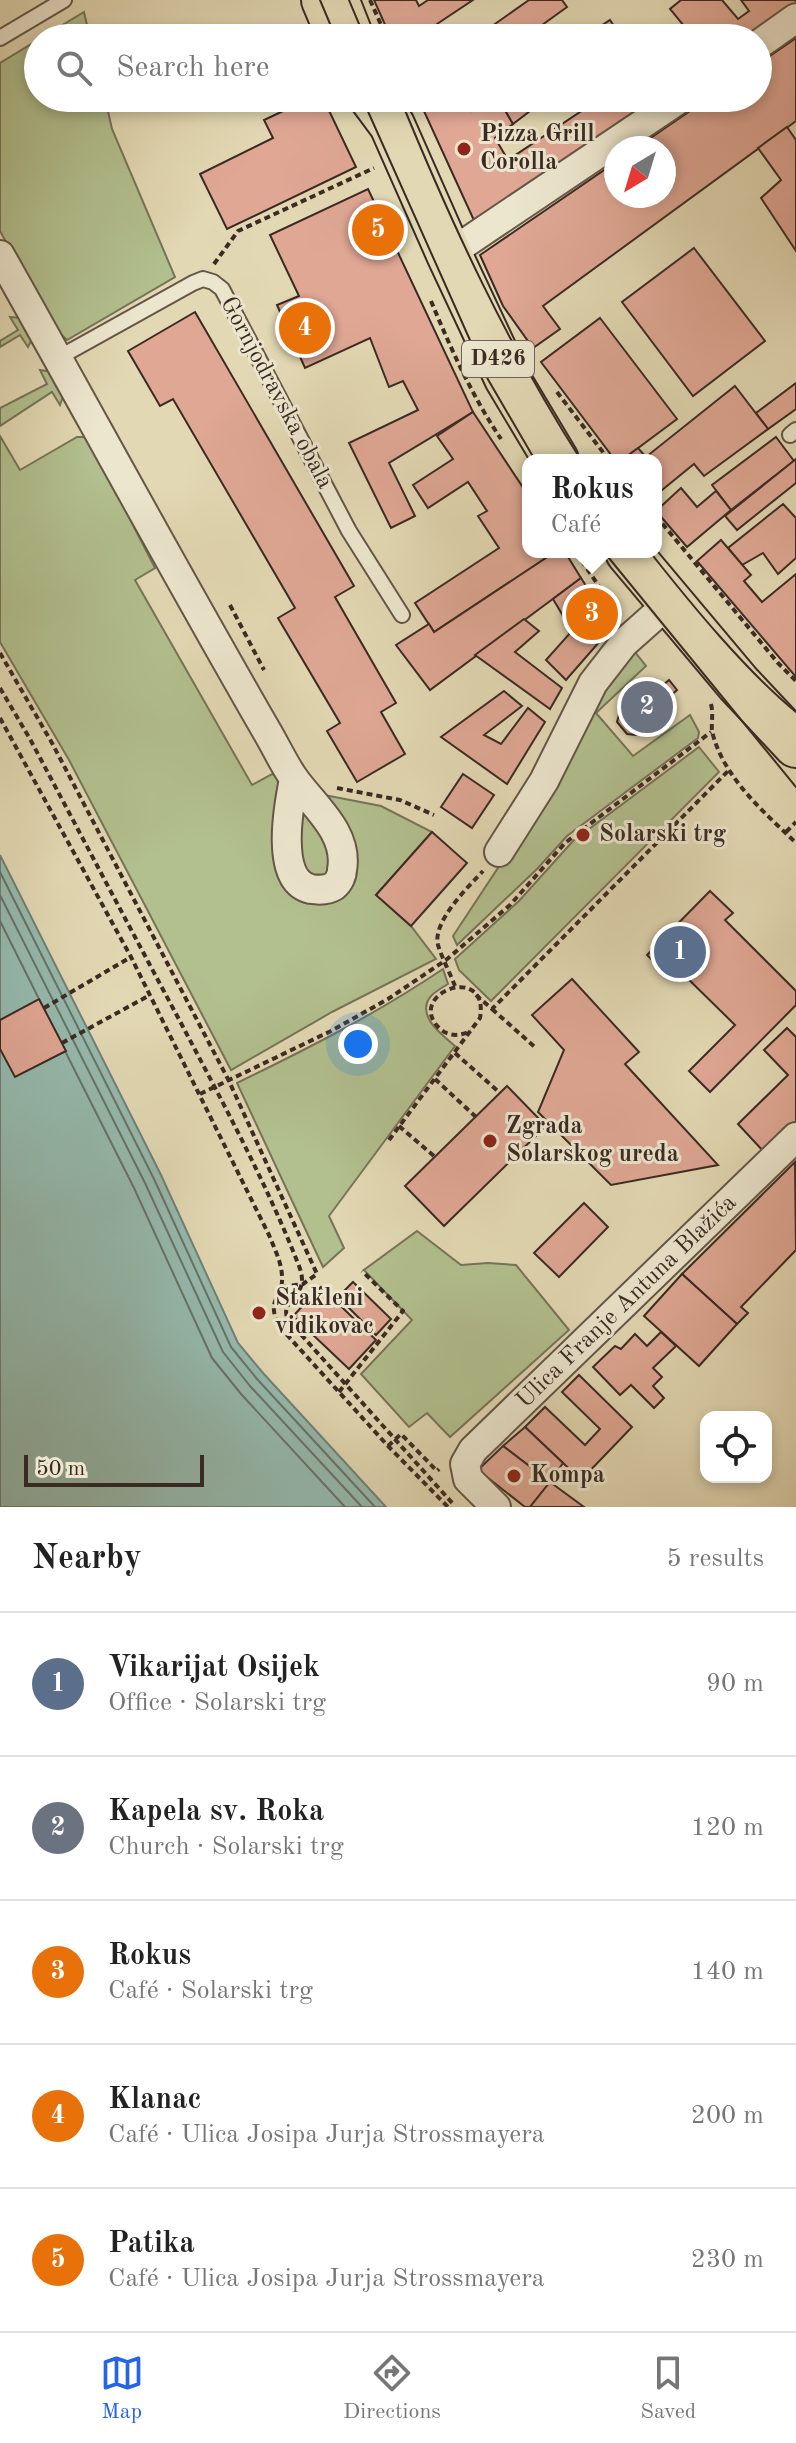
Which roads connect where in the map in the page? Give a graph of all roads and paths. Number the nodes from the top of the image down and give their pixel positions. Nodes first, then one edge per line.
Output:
1 (64, 0) edge
2 (324, 0) edge
3 (357, 0) edge
4 (370, 0) edge
5 (796, 18) edge
6 (334, 24) edge
7 (366, 24) edge
8 (381, 24) edge
9 (772, 35) edge
10 (0, 38) edge
11 (387, 112) edge
12 (660, 112) edge
13 (374, 168) dead end
14 (449, 254) junction
15 (0, 255) edge
16 (203, 279) junction
17 (58, 358) junction
18 (552, 454) edge
19 (662, 523) edge
20 (580, 558) edge
21 (633, 558) edge
22 (669, 603) junction
23 (230, 605) dead end
24 (402, 615) dead end
25 (634, 632) junction
26 (0, 653) edge
27 (267, 676) dead end
28 (796, 681) edge
29 (0, 688) edge
30 (0, 718) edge
31 (795, 743) edge
32 (728, 771) junction
33 (294, 779) dead end
34 (327, 784) dead end
35 (434, 815) dead end
36 (796, 822) edge
37 (786, 832) junction
38 (796, 843) edge
39 (499, 852) joint
40 (131, 957) junction
41 (446, 960) junction
42 (455, 986) junction
43 (150, 995) junction
44 (476, 995) junction
45 (44, 1008) dead end
46 (492, 1009) junction
47 (471, 1031) junction
48 (62, 1043) dead end
49 (536, 1048) dead end
50 (455, 1053) junction
51 (435, 1079) junction
52 (229, 1081) junction
53 (215, 1087) junction
54 (500, 1093) dead end
55 (200, 1094) junction
56 (476, 1117) dead end
57 (399, 1126) junction
58 (796, 1137) edge
59 (389, 1140) dead end
60 (435, 1157) dead end
61 (362, 1271) dead end
62 (303, 1284) junction
63 (281, 1287) junction
64 (346, 1384) junction
65 (339, 1392) junction
66 (395, 1440) junction
67 (388, 1446) junction
68 (415, 1448) dead end
69 (448, 1507) edge
70 (456, 1507) edge
71 (496, 1507) edge

1 - 10 lane
2 - 6 main road
3 - 7 main road
4 - 8 path
5 - 9 street
11 - 14 main road, D426
12 - 14 street
13 - 16 path
14 - 18 main road, D426
15 - 17 street
16 - 17 lane, Gornjodravska obala
16 - 24 lane, Gornjodravska obala
17 - 33 street
19 - 28 path
20 - 25 path
21 - 22 main road
22 - 25 street
22 - 31 main road
23 - 27 path
25 - 39 street
26 - 52 path
29 - 53 path
30 - 40 path
32 - 37 path
32 - 41 path
32 - 46 path
34 - 35 path
36 - 37 path
37 - 38 path
39 - 41 path
40 - 43 path
40 - 45 path
41 - 42 path
41 - 52 path
42 - 44 path
42 - 47 path
43 - 48 path
43 - 55 path
44 - 46 path
44 - 47 path
46 - 49 path
47 - 50 path
50 - 51 path
50 - 54 path
51 - 56 path
51 - 57 path
52 - 53 path
52 - 62 path
53 - 55 path
53 - 62 path
55 - 63 path
57 - 59 path
57 - 60 path
58 - 71 street, Ulica Franje Antuna Blažića
61 - 64 path
62 - 63 path
62 - 64 path
63 - 65 path
64 - 65 path
64 - 66 path
65 - 67 path
66 - 67 path
66 - 68 path
66 - 70 path
67 - 69 path

